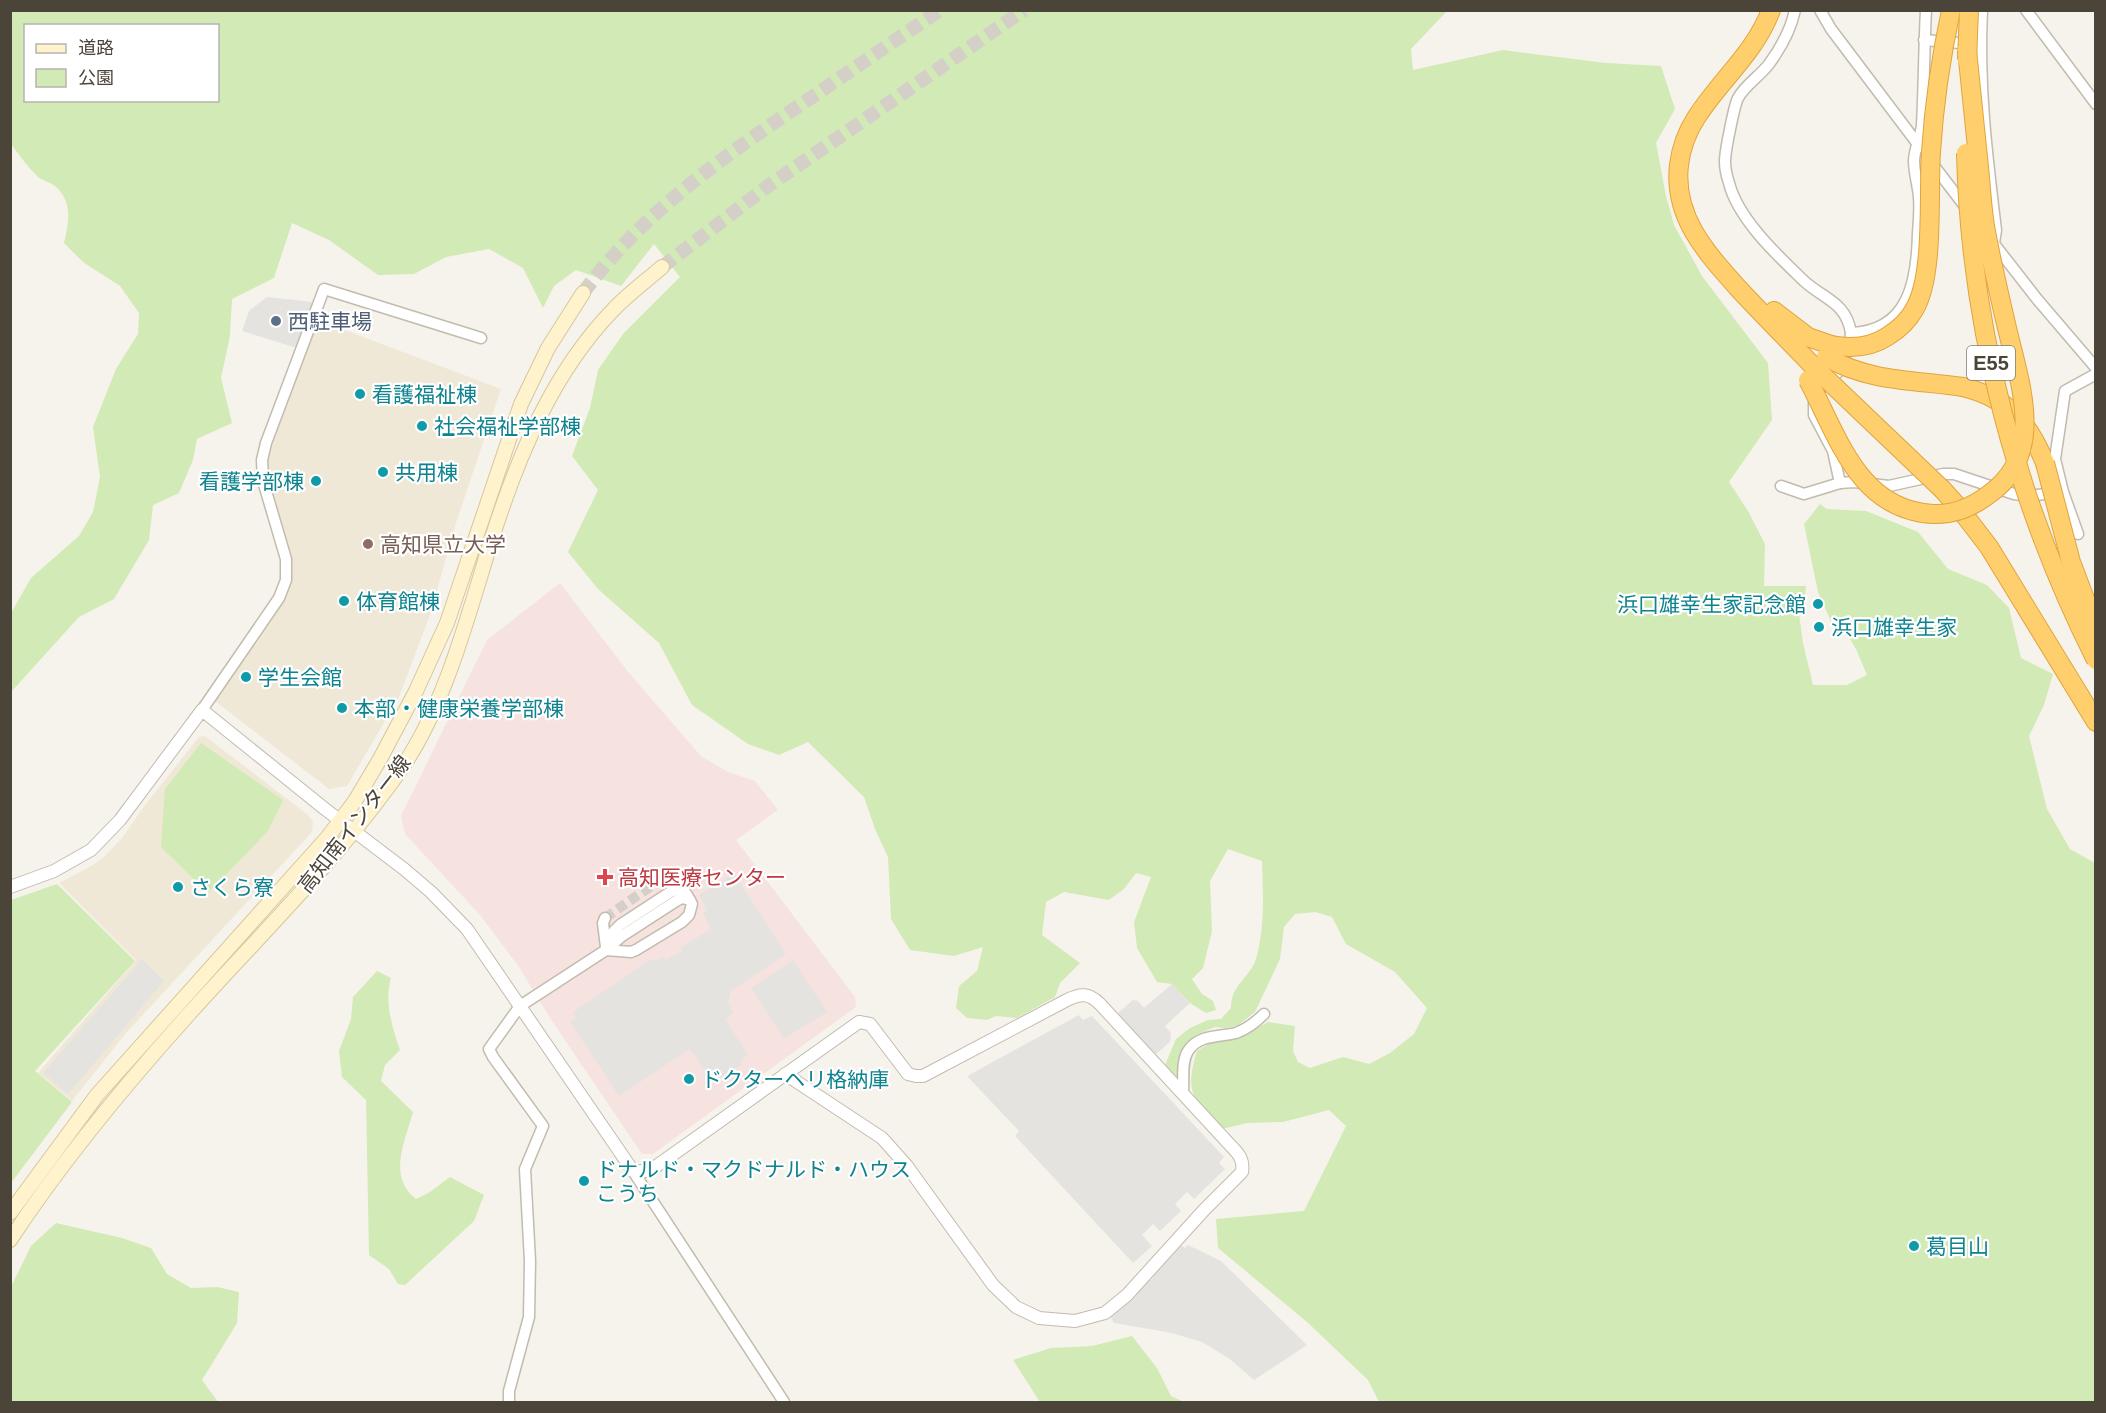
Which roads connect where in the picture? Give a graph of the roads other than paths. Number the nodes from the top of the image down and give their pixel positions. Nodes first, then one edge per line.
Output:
1 (1771, 10) edge
2 (1784, 10) edge
3 (1795, 10) edge
4 (1820, 10) edge
5 (1926, 10) edge
6 (1951, 10) edge
7 (1969, 10) edge
8 (1982, 10) edge
9 (2026, 10) edge
10 (1924, 40) junction
11 (1974, 47) junction
12 (2096, 104) edge
13 (1710, 108) junction
14 (1918, 144) junction
15 (1994, 243) junction
16 (662, 267) tunnel mouth
17 (583, 293) tunnel mouth
18 (1851, 333) junction
19 (481, 338) dead end
20 (1820, 362) junction
21 (2096, 368) edge
22 (2096, 374) edge
23 (1839, 483) junction
24 (1781, 486) dead end
25 (2062, 492) junction
26 (2078, 534) dead end
27 (2096, 628) edge
28 (2096, 660) edge
29 (202, 710) junction
30 (2096, 722) edge
31 (340, 820) junction
32 (354, 831) junction
33 (664, 877) dead end
34 (10, 887) edge
35 (684, 890) junction
36 (690, 900) junction
37 (605, 918) dead end
38 (606, 950) junction
39 (520, 1006) junction
40 (1264, 1014) dead end
41 (785, 1074) junction
42 (1183, 1093) junction
43 (633, 1171) junction
44 (10, 1213) edge
45 (10, 1240) edge
46 (509, 1402) edge
47 (784, 1402) edge

1 - 13 highway
2 - 13 highway
3 - 18 street
4 - 14 street
5 - 10 street
6 - 20 highway, bridge
7 - 11 highway, E55, bridge
8 - 11 street
9 - 12 street
10 - 11 street
10 - 14 street
11 - 15 street
11 - 20 highway, bridge
11 - 28 highway, E55, bridge
13 - 20 highway
13 - 20 highway
14 - 15 street
14 - 18 street
15 - 21 street
16 - 32 main road, 高知南インター線
17 - 31 main road, 高知南インター線
18 - 23 street
19 - 29 street
20 - 27 highway, bridge
20 - 30 highway, bridge
22 - 25 street
23 - 24 street
23 - 25 street
25 - 26 street
29 - 31 street
29 - 34 street
31 - 32 street
31 - 44 main road, 高知南インター線
32 - 39 street
32 - 45 main road, 高知南インター線
33 - 35 street
35 - 36 street
35 - 38 street
36 - 38 street
36 - 38 street
37 - 38 street
38 - 39 street
39 - 43 street
39 - 46 street
40 - 42 street
41 - 42 street
41 - 42 street
41 - 43 street
43 - 47 street

